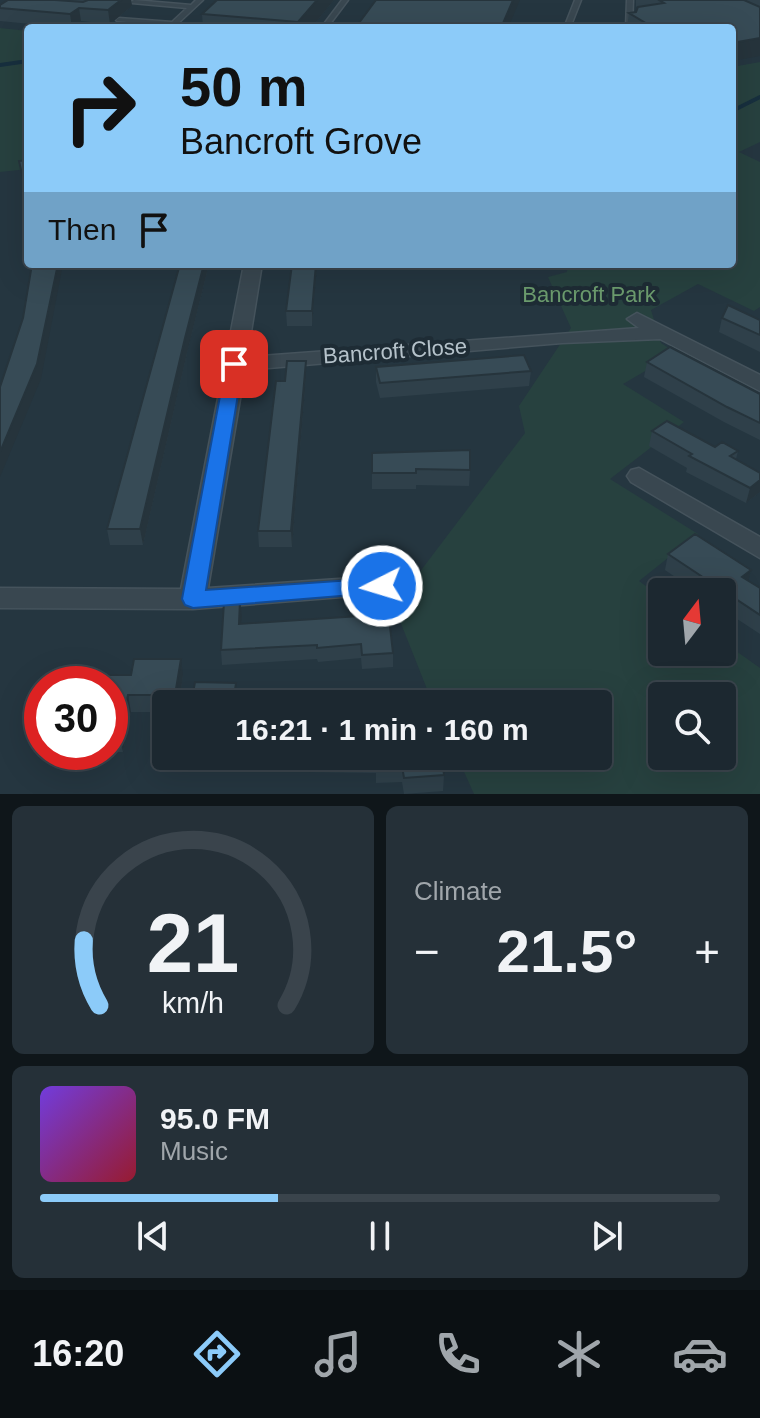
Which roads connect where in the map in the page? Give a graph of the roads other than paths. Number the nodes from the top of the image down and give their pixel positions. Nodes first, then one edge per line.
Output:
1 (200, 0) edge
2 (345, 0) edge
3 (578, 0) edge
4 (630, 0) edge
5 (134, 2) dead end
6 (192, 7) junction
7 (119, 20) dead end
8 (154, 24) edge
9 (173, 24) edge
10 (327, 24) edge
11 (569, 24) edge
12 (629, 24) edge
13 (252, 268) edge
14 (637, 319) dead end
15 (661, 333) junction
16 (234, 364) junction
17 (760, 384) edge
18 (639, 476) dead end
19 (760, 549) edge
20 (383, 586) dead end
21 (0, 598) edge
22 (193, 599) junction

1 - 6 lane
2 - 10 lane
3 - 11 lane
4 - 12 lane
5 - 6 lane
6 - 9 lane
7 - 8 lane
13 - 16 street
14 - 15 street
15 - 16 street, Bancroft Close
15 - 17 street
16 - 22 street
18 - 19 street
20 - 22 street
21 - 22 street

